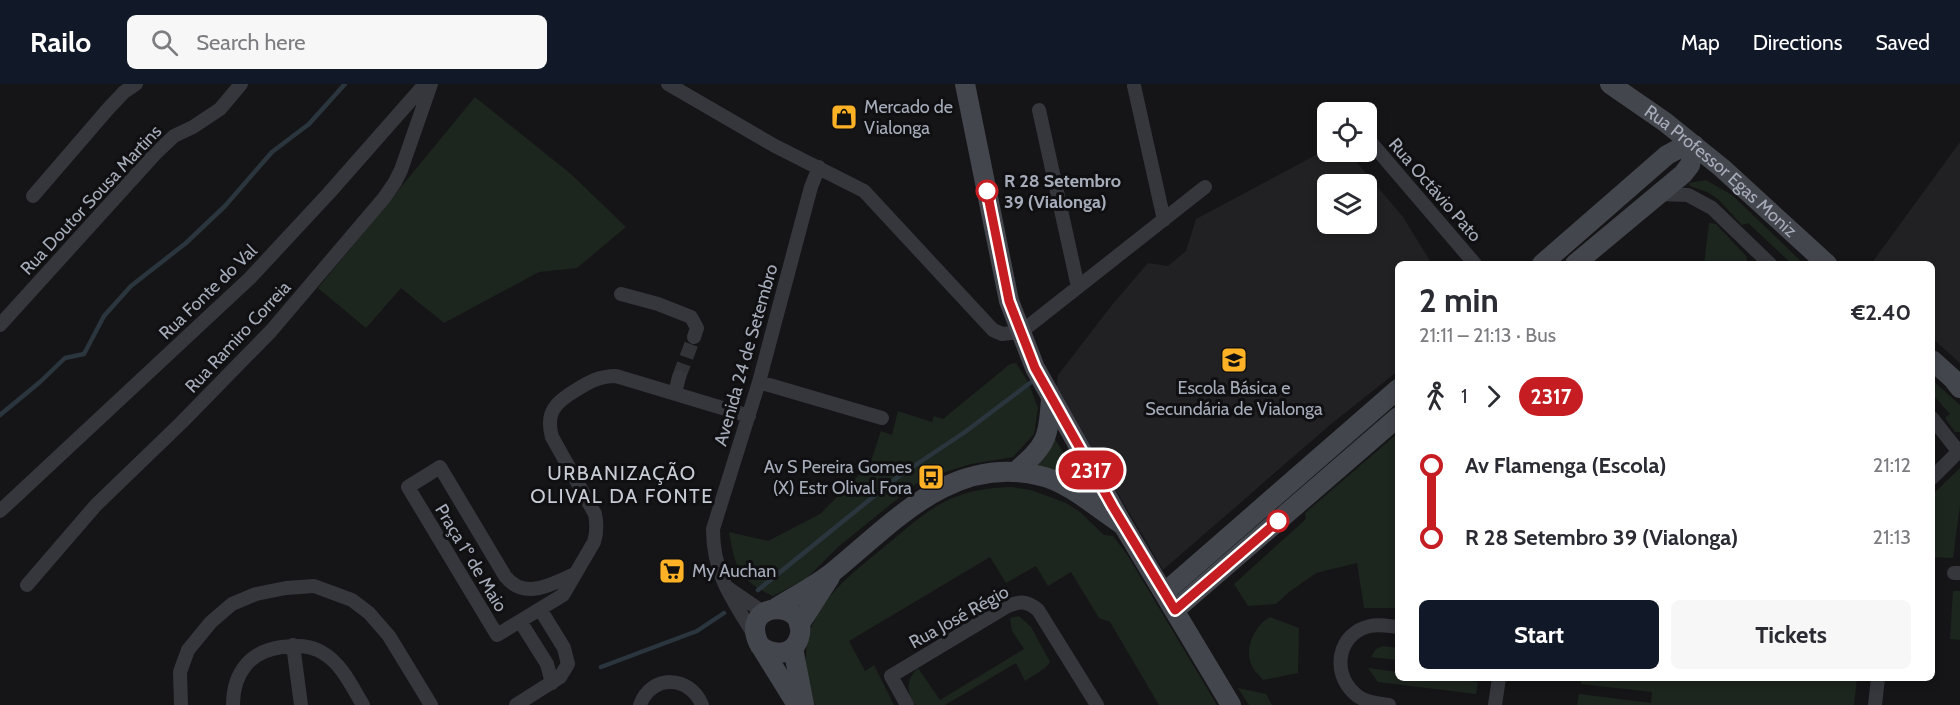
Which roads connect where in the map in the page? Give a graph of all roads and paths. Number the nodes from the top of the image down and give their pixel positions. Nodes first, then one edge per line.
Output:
1 (136, 84) edge
2 (241, 84) edge
3 (425, 84) edge
4 (431, 84) edge
5 (668, 84) edge
6 (965, 84) edge
7 (1610, 84) edge
8 (1134, 86) dead end
9 (1039, 110) dead end
10 (1665, 122) junction
11 (1694, 145) junction
12 (1377, 150) edge
13 (1667, 155) junction
14 (819, 167) junction
15 (1722, 168) junction
16 (1683, 174) junction
17 (1205, 187) dead end
18 (1658, 194) junction
19 (33, 196) dead end
20 (1164, 220) junction
21 (1472, 261) edge
22 (1545, 261) edge
23 (1579, 261) edge
24 (1767, 261) edge
25 (1824, 261) edge
26 (1078, 287) junction
27 (621, 294) dead end
28 (0, 325) edge
29 (1021, 332) junction
30 (694, 337) dead end
31 (1935, 363) edge
32 (679, 377) tunnel mouth
33 (759, 382) junction
34 (1958, 383) edge
35 (1395, 392) edge
36 (675, 393) junction
37 (1051, 399) junction
38 (748, 416) junction
39 (882, 418) dead end
40 (1395, 420) edge
41 (1935, 422) edge
42 (1959, 450) edge
43 (1015, 472) junction
44 (1935, 475) edge
45 (0, 511) edge
46 (1123, 525) junction
47 (833, 572) junction
48 (575, 574) junction
49 (27, 585) dead end
50 (726, 588) junction
51 (1164, 592) junction
52 (540, 609) junction
53 (770, 610) junction
54 (1175, 610) junction
55 (520, 621) junction
56 (799, 625) junction
57 (1395, 627) edge
58 (758, 642) junction
59 (293, 645) junction
60 (793, 648) junction
61 (1499, 681) edge
62 (1878, 681) edge
63 (552, 683) junction
64 (181, 705) edge
65 (233, 705) edge
66 (301, 705) edge
67 (363, 705) edge
68 (431, 705) edge
69 (516, 705) edge
70 (640, 705) edge
71 (702, 705) edge
72 (798, 705) edge
73 (804, 705) edge
74 (907, 705) edge
75 (1097, 705) edge
76 (1231, 705) edge
77 (1389, 705) edge
78 (1495, 705) edge
79 (1875, 705) edge

1 - 19 street
2 - 28 street, Rua Doutor Sousa Martins
3 - 45 street, Rua Fonte do Val
4 - 49 street, Rua Ramiro Correia
5 - 14 street
6 - 29 street
7 - 10 street, Rua Professor Egas Moniz
8 - 20 street
9 - 26 street
10 - 11 street, Rua Professor Egas Moniz
10 - 13 street
11 - 13 street
11 - 15 street, Rua Professor Egas Moniz
11 - 16 street
12 - 21 street, Rua Octávio Pato
13 - 22 street
14 - 29 street
14 - 33 street, Avenida 24 de Setembro
15 - 16 street
15 - 25 street, Rua Professor Egas Moniz
16 - 18 street
17 - 20 street
18 - 23 street
18 - 24 street
20 - 26 street
26 - 29 street
27 - 30 street
29 - 37 street
31 - 34 street
32 - 36 street
33 - 38 street, Avenida 24 de Setembro
33 - 39 street
35 - 51 street
36 - 38 street
36 - 48 street
37 - 43 street
37 - 46 street
38 - 50 street, Avenida 24 de Setembro
40 - 54 street
41 - 42 street
42 - 44 street
43 - 46 street
43 - 47 street
46 - 51 street
47 - 53 street
47 - 56 street
48 - 52 street, Praça 1º de Maio
48 - 55 street, Praça 1º de Maio
50 - 53 street
50 - 58 street, Avenida 24 de Setembro
51 - 54 street
52 - 55 street, Praça 1º de Maio
52 - 63 street
53 - 56 street
53 - 58 street
54 - 76 street
55 - 63 street
56 - 60 street
57 - 77 street
58 - 60 street
58 - 72 street
59 - 65 street
59 - 66 street
59 - 67 street
60 - 73 street
61 - 78 street
62 - 79 street
63 - 69 street
64 - 68 street
70 - 71 street
74 - 75 street, Rua José Régio

